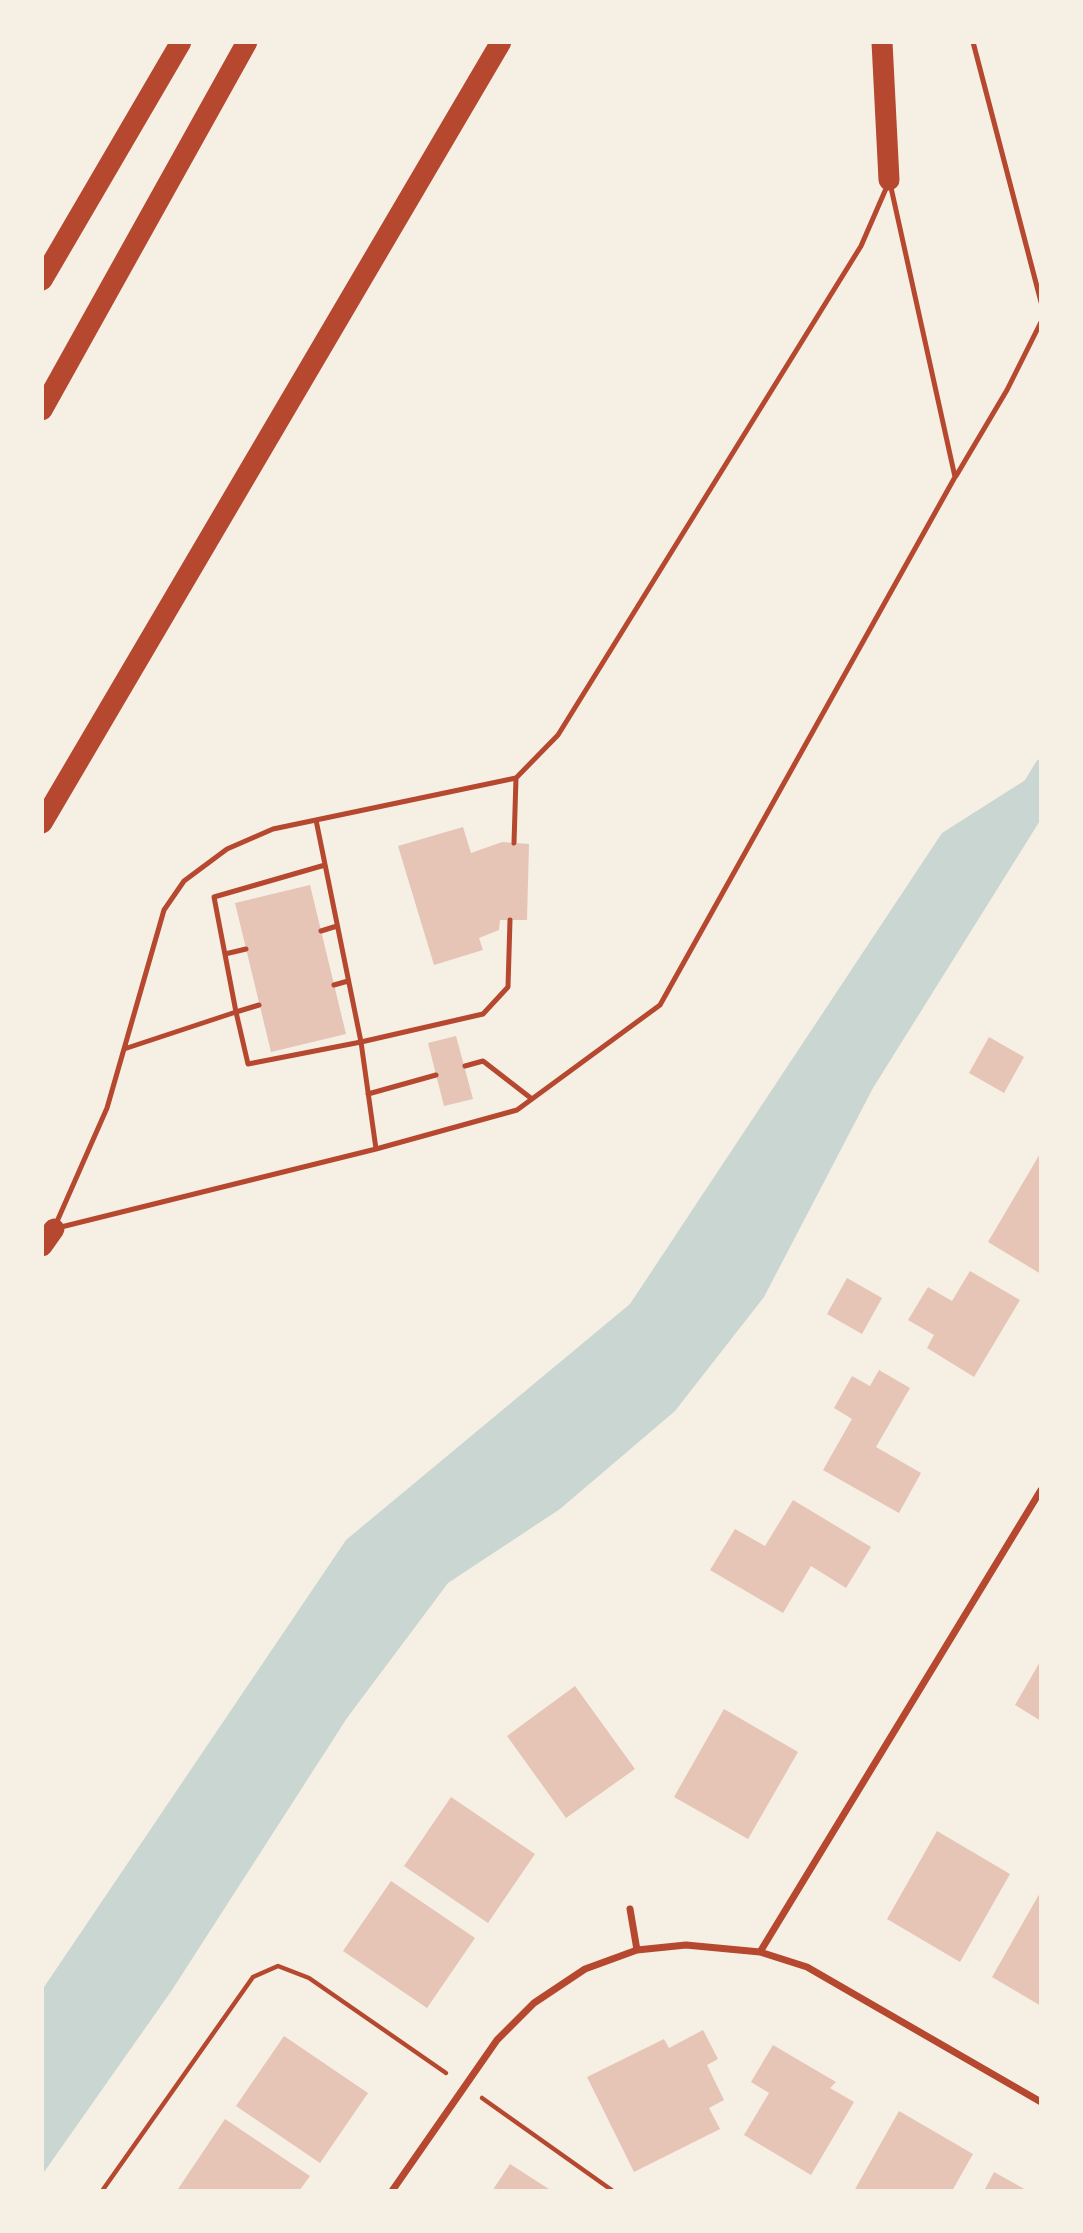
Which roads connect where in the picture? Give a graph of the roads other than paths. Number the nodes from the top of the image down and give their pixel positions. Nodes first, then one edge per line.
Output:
1 (181, 42) edge
2 (247, 42) edge
3 (501, 42) edge
4 (882, 42) edge
5 (972, 42) edge
6 (889, 180) junction
7 (42, 280) edge
8 (1041, 302) edge
9 (1041, 323) edge
10 (42, 410) edge
11 (955, 477) junction
12 (516, 778) junction
13 (316, 820) junction
14 (42, 823) edge
15 (514, 844) dead end
16 (325, 865) junction
17 (510, 920) dead end
18 (337, 926) junction
19 (321, 931) dead end
20 (246, 949) dead end
21 (225, 954) junction
22 (348, 981) junction
23 (334, 985) dead end
24 (259, 1005) dead end
25 (236, 1012) junction
26 (361, 1042) junction
27 (124, 1049) junction
28 (465, 1066) dead end
29 (436, 1075) dead end
30 (368, 1094) junction
31 (532, 1099) junction
32 (376, 1149) junction
33 (48, 1238) edge
34 (1041, 1490) edge
35 (630, 1909) dead end
36 (637, 1950) junction
37 (760, 1952) junction
38 (1041, 2102) edge
39 (392, 2191) edge

1 - 7 highway
2 - 10 highway
3 - 14 highway
4 - 6 highway
5 - 8 lane
6 - 11 lane
6 - 12 lane
9 - 11 lane
11 - 31 lane
12 - 13 lane
12 - 15 lane
13 - 16 lane
13 - 27 lane
16 - 18 lane
16 - 21 lane
17 - 26 lane
18 - 19 lane
18 - 22 lane
20 - 21 lane
21 - 25 lane
22 - 23 lane
22 - 26 lane
24 - 25 lane
25 - 26 lane
25 - 27 lane
26 - 30 lane
27 - 33 lane
28 - 31 lane
29 - 30 lane
30 - 32 lane
31 - 32 lane
32 - 33 lane
34 - 37 street
35 - 36 street
36 - 37 street
36 - 39 street
37 - 38 street

